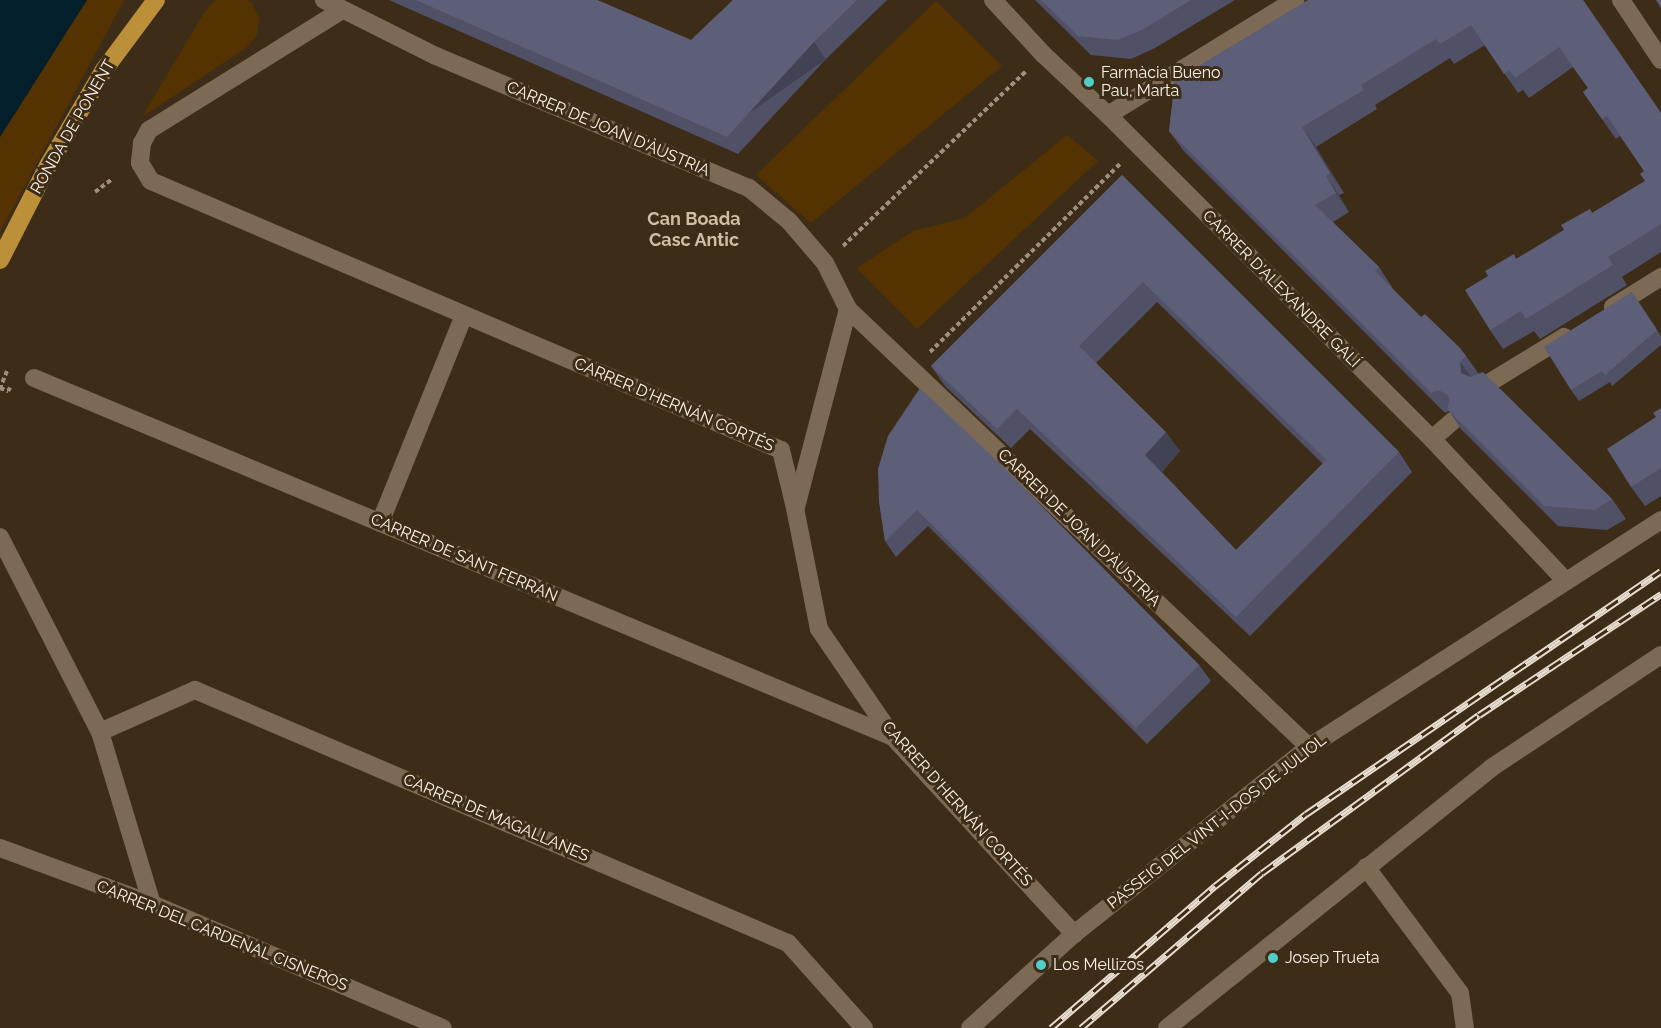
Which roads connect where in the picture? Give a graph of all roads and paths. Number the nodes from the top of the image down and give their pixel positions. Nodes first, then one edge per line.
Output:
1 (156, 0) edge
2 (324, 0) edge
3 (993, 0) edge
4 (1295, 0) edge
5 (1621, 0) edge
6 (342, 10) junction
7 (1044, 55) junction
8 (1661, 60) edge
9 (1108, 115) junction
10 (1138, 146) junction
11 (111, 180) dead end
12 (95, 192) dead end
13 (0, 260) edge
14 (825, 263) junction
15 (1661, 277) edge
16 (848, 309) junction
17 (1602, 313) edge
18 (464, 315) junction
19 (1582, 326) edge
20 (912, 369) junction
21 (34, 378) dead end
22 (1484, 386) edge
23 (1453, 420) edge
24 (1432, 439) junction
25 (795, 508) junction
26 (1661, 520) edge
27 (380, 523) junction
28 (0, 537) edge
29 (1566, 581) junction
30 (1661, 655) edge
31 (100, 732) junction
32 (893, 737) junction
33 (1309, 747) junction
34 (0, 848) edge
35 (1366, 867) junction
36 (152, 904) junction
37 (1074, 934) junction
38 (443, 1028) edge
39 (864, 1028) edge
40 (970, 1028) edge
41 (1167, 1028) edge
42 (1465, 1028) edge

1 - 13 main road, RONDA DE PONENT
2 - 6 street, CARRER DE JOAN D'ÀUSTRIA
3 - 7 street, CARRER D'ALEXANDRE GALÍ
4 - 9 street
5 - 8 street
6 - 14 street, CARRER DE JOAN D'ÀUSTRIA
6 - 18 street, CARRER D'HERNÁN CORTÉS
7 - 9 street, CARRER D'ALEXANDRE GALÍ
7 - 14 path
9 - 10 street, CARRER D'ALEXANDRE GALÍ
10 - 20 path
10 - 24 street, CARRER D'ALEXANDRE GALÍ
11 - 12 path
14 - 16 street, CARRER DE JOAN D'ÀUSTRIA
15 - 17 street
16 - 20 street, CARRER DE JOAN D'ÀUSTRIA
16 - 25 street
18 - 25 street, CARRER D'HERNÁN CORTÉS
18 - 27 street
19 - 22 street
20 - 33 street, CARRER DE JOAN D'ÀUSTRIA
21 - 27 street, CARRER DE SANT FERRAN
23 - 24 street
24 - 29 street, CARRER D'ALEXANDRE GALÍ
25 - 32 street, CARRER D'HERNÁN CORTÉS
26 - 29 street, PASSEIG DEL VINT-I-DOS DE JULIOL
27 - 32 street, CARRER DE SANT FERRAN
28 - 31 street
29 - 33 street, PASSEIG DEL VINT-I-DOS DE JULIOL
30 - 35 street
31 - 36 street
31 - 39 street, CARRER DE MAGALLANES
32 - 37 street, CARRER D'HERNÁN CORTÉS
33 - 37 street, PASSEIG DEL VINT-I-DOS DE JULIOL
34 - 36 street, CARRER DEL CARDENAL CISNEROS
35 - 41 street
35 - 42 street
36 - 38 street, CARRER DEL CARDENAL CISNEROS
37 - 40 street, PASSEIG DEL VINT-I-DOS DE JULIOL

